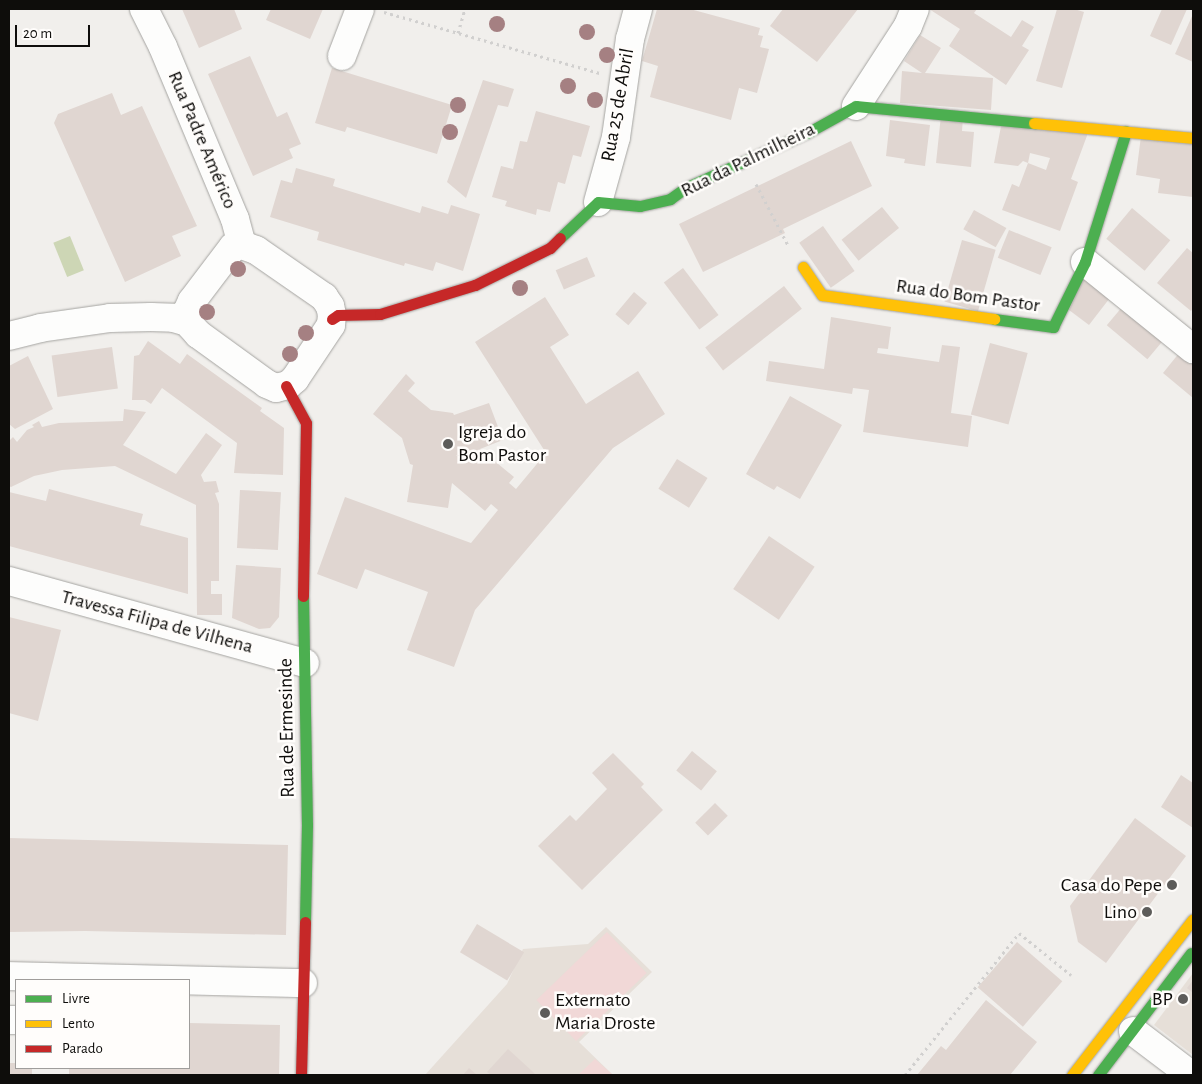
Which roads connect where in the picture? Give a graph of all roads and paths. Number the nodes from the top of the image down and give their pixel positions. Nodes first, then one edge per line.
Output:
1 (144, 9) edge
2 (465, 9) edge
3 (638, 9) edge
4 (914, 9) edge
5 (370, 10) edge
6 (458, 33) junction
7 (342, 56) dead end
8 (594, 71) dead end
9 (856, 106) junction
10 (1126, 131) junction
11 (1193, 138) edge
12 (757, 186) dead end
13 (598, 202) junction
14 (781, 234) dead end
15 (242, 245) junction
16 (1085, 262) junction
17 (803, 267) dead end
18 (332, 319) junction
19 (190, 323) junction
20 (9, 336) edge
21 (1193, 349) edge
22 (286, 386) junction
23 (9, 581) edge
24 (305, 663) junction
25 (1193, 919) edge
26 (1193, 950) edge
27 (1071, 975) dead end
28 (16, 978) edge
29 (73, 979) edge
30 (190, 981) edge
31 (302, 983) junction
32 (1143, 985) junction
33 (1158, 997) junction
34 (1133, 1031) junction
35 (301, 1075) edge
36 (905, 1075) edge
37 (1072, 1075) edge
38 (1098, 1075) edge
39 (1191, 1075) edge

1 - 15 street, Rua Padre Américo
2 - 6 path
3 - 13 street, Rua 25 de Abril
4 - 9 street
5 - 6 path
5 - 7 street
6 - 8 path
9 - 10 street
9 - 13 street, Rua da Palmilheira
10 - 11 street
10 - 16 street, Rua do Bom Pastor
12 - 14 path
13 - 18 street
15 - 18 street
15 - 19 street
16 - 17 street, Rua do Bom Pastor
16 - 21 street
18 - 22 street
19 - 20 street
19 - 22 street
22 - 24 street, Rua de Ermesinde
23 - 24 street, Travessa Filipa de Vilhena
24 - 31 street, Rua de Ermesinde
25 - 32 street
26 - 33 street
27 - 36 path
28 - 29 street
30 - 31 street
31 - 35 street, Rua de Ermesinde
32 - 33 street
32 - 37 street
33 - 34 street
34 - 38 street
34 - 39 street

